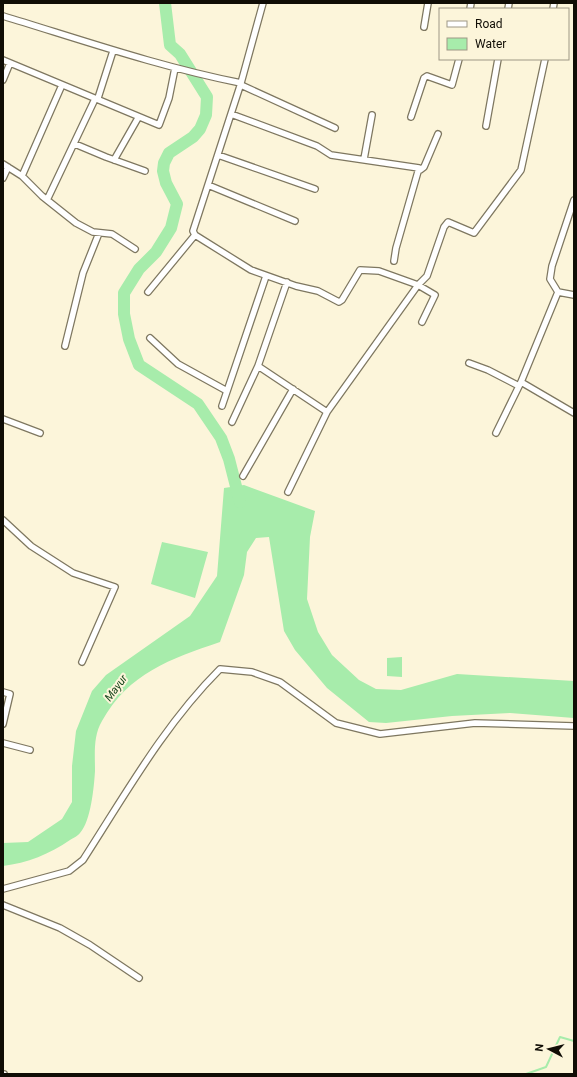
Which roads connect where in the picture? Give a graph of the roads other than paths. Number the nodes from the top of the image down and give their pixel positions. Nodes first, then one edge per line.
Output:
1 (263, 3) edge
2 (428, 3) edge
3 (3, 16) edge
4 (424, 27) dead end
5 (113, 51) junction
6 (3, 60) edge
7 (459, 60) edge
8 (498, 60) edge
9 (545, 60) edge
10 (10, 63) junction
11 (175, 68) junction
12 (3, 80) edge
13 (241, 84) junction
14 (62, 85) junction
15 (95, 99) junction
16 (231, 114) junction
17 (372, 115) dead end
18 (411, 117) dead end
19 (138, 118) junction
20 (486, 126) dead end
21 (335, 128) dead end
22 (438, 134) dead end
23 (75, 144) junction
24 (218, 155) junction
25 (364, 159) junction
26 (114, 160) junction
27 (6, 166) edge
28 (420, 170) junction
29 (145, 171) dead end
30 (22, 176) junction
31 (3, 178) edge
32 (208, 184) junction
33 (315, 189) dead end
34 (47, 200) junction
35 (574, 200) edge
36 (295, 221) dead end
37 (99, 233) junction
38 (195, 235) junction
39 (135, 249) dead end
40 (394, 261) dead end
41 (266, 276) junction
42 (287, 282) junction
43 (418, 286) junction
44 (148, 292) dead end
45 (558, 292) junction
46 (574, 295) edge
47 (422, 322) dead end
48 (150, 338) dead end
49 (65, 346) dead end
50 (469, 363) dead end
51 (258, 366) junction
52 (520, 384) junction
53 (293, 389) junction
54 (227, 391) junction
55 (222, 406) dead end
56 (327, 412) junction
57 (574, 413) edge
58 (3, 419) edge
59 (232, 422) dead end
60 (40, 433) dead end
61 (496, 433) dead end
62 (243, 476) dead end
63 (288, 492) dead end
64 (3, 520) edge
65 (82, 662) dead end
66 (3, 692) edge
67 (3, 724) edge
68 (574, 726) edge
69 (3, 743) edge
70 (30, 750) dead end
71 (3, 889) edge
72 (3, 905) edge
73 (139, 978) dead end

1 - 13 street
2 - 4 street
3 - 5 street
5 - 11 street
5 - 15 street
6 - 10 street
7 - 18 street
8 - 20 street
9 - 43 street
10 - 12 street
10 - 14 street
11 - 13 street
11 - 19 street
13 - 16 street
13 - 21 street
14 - 15 street
14 - 30 street
15 - 19 street
15 - 23 street
16 - 24 street
16 - 25 street
17 - 25 street
19 - 26 street
22 - 28 street
23 - 26 street
23 - 34 street
24 - 32 street
24 - 33 street
25 - 28 street
26 - 29 street
27 - 30 street
27 - 31 street
28 - 40 street
30 - 34 street
32 - 36 street
32 - 38 street
34 - 37 street
35 - 45 street
37 - 39 street
37 - 49 street
38 - 41 street
38 - 44 street
41 - 42 street
41 - 54 street
42 - 43 street
42 - 51 street
43 - 47 street
43 - 56 street
45 - 46 street
45 - 52 street
48 - 54 street
50 - 52 street
51 - 53 street
51 - 59 street
52 - 57 street
52 - 61 street
53 - 56 street
53 - 62 street
54 - 55 street
56 - 63 street
58 - 60 street
64 - 65 street
66 - 67 street
68 - 71 street
69 - 70 street
72 - 73 street

